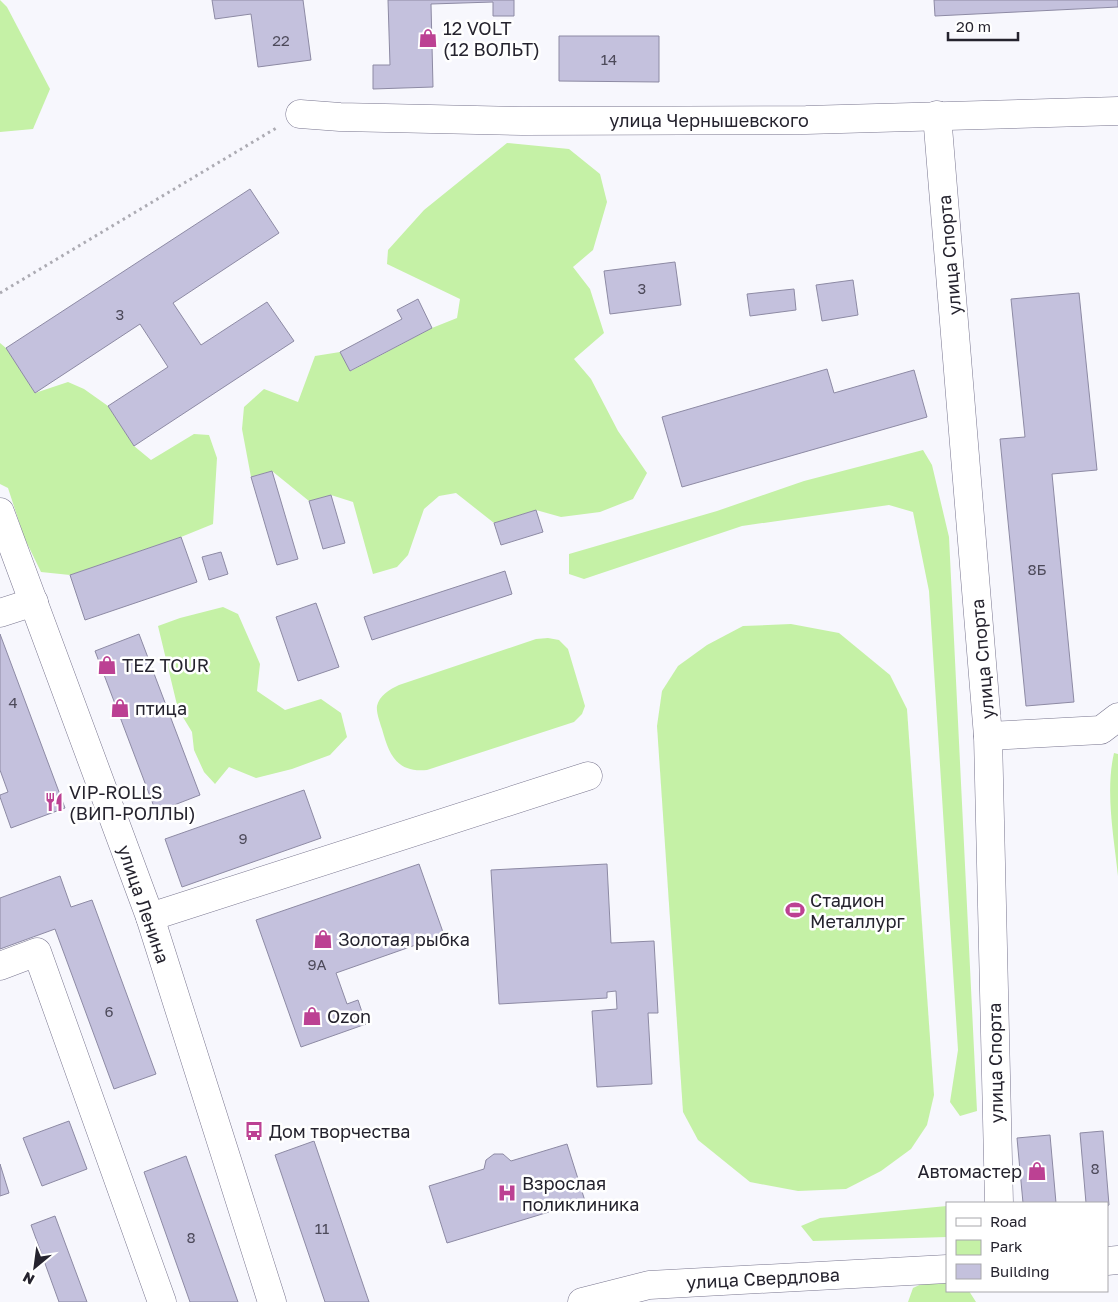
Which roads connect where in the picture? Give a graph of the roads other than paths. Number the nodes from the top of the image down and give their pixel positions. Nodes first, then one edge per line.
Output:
1 (1118, 111) edge
2 (300, 114) road end
3 (937, 115) junction
4 (0, 512) edge
5 (34, 602) junction
6 (0, 613) edge
7 (1118, 717) edge
8 (988, 736) junction
9 (588, 776) dead end
10 (150, 917) junction
11 (0, 966) edge
12 (998, 1202) edge
13 (946, 1269) edge
14 (650, 1293) edge
15 (162, 1302) edge
16 (272, 1302) edge
17 (582, 1302) edge

1 - 3 street, улица Чернышевского
2 - 3 street, улица Чернышевского
3 - 8 street, улица Спорта
4 - 5 street, улица Ленина
5 - 6 street
5 - 10 street, улица Ленина
7 - 8 street
8 - 12 street, улица Спорта
9 - 10 street
10 - 16 street, улица Ленина
11 - 15 street
13 - 14 street, улица Свердлова
14 - 17 street, улица Свердлова

